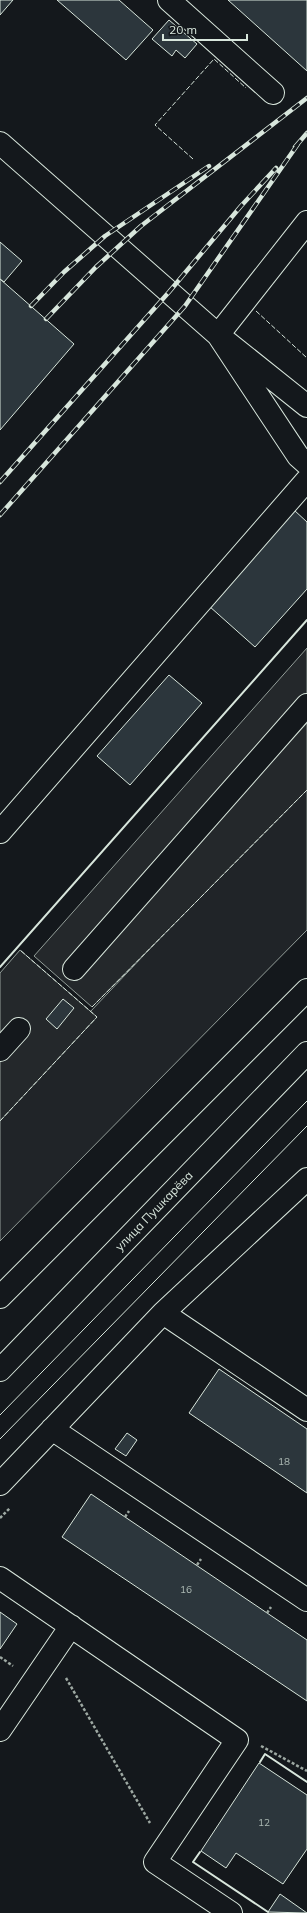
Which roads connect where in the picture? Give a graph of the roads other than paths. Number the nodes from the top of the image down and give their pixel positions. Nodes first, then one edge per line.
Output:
1 (169, 0) edge
2 (273, 93) dead end
3 (0, 143) edge
4 (307, 222) edge
5 (218, 335) junction
6 (307, 406) edge
7 (307, 464) edge
8 (307, 480) edge
9 (307, 705) edge
10 (0, 832) edge
11 (74, 969) dead end
12 (307, 990) edge
13 (19, 1028) dead end
14 (0, 1050) edge
15 (307, 1053) edge
16 (303, 1189) edge
17 (0, 1297) edge
18 (163, 1313) junction
19 (0, 1370) edge
20 (307, 1410) edge
21 (52, 1429) junction
22 (0, 1484) edge
23 (0, 1578) edge
24 (307, 1600) edge
25 (71, 1626) junction
26 (0, 1730) edge
27 (221, 1910) edge

1 - 2 main road
3 - 5 main road
4 - 5 main road
5 - 6 main road
5 - 7 main road
8 - 10 main road
9 - 11 main road
12 - 17 main road
13 - 14 main road
15 - 19 main road, улица Пушкарёва
16 - 18 main road
18 - 20 main road
18 - 21 main road
21 - 22 main road
21 - 24 main road
23 - 25 main road
25 - 26 main road
25 - 27 main road

